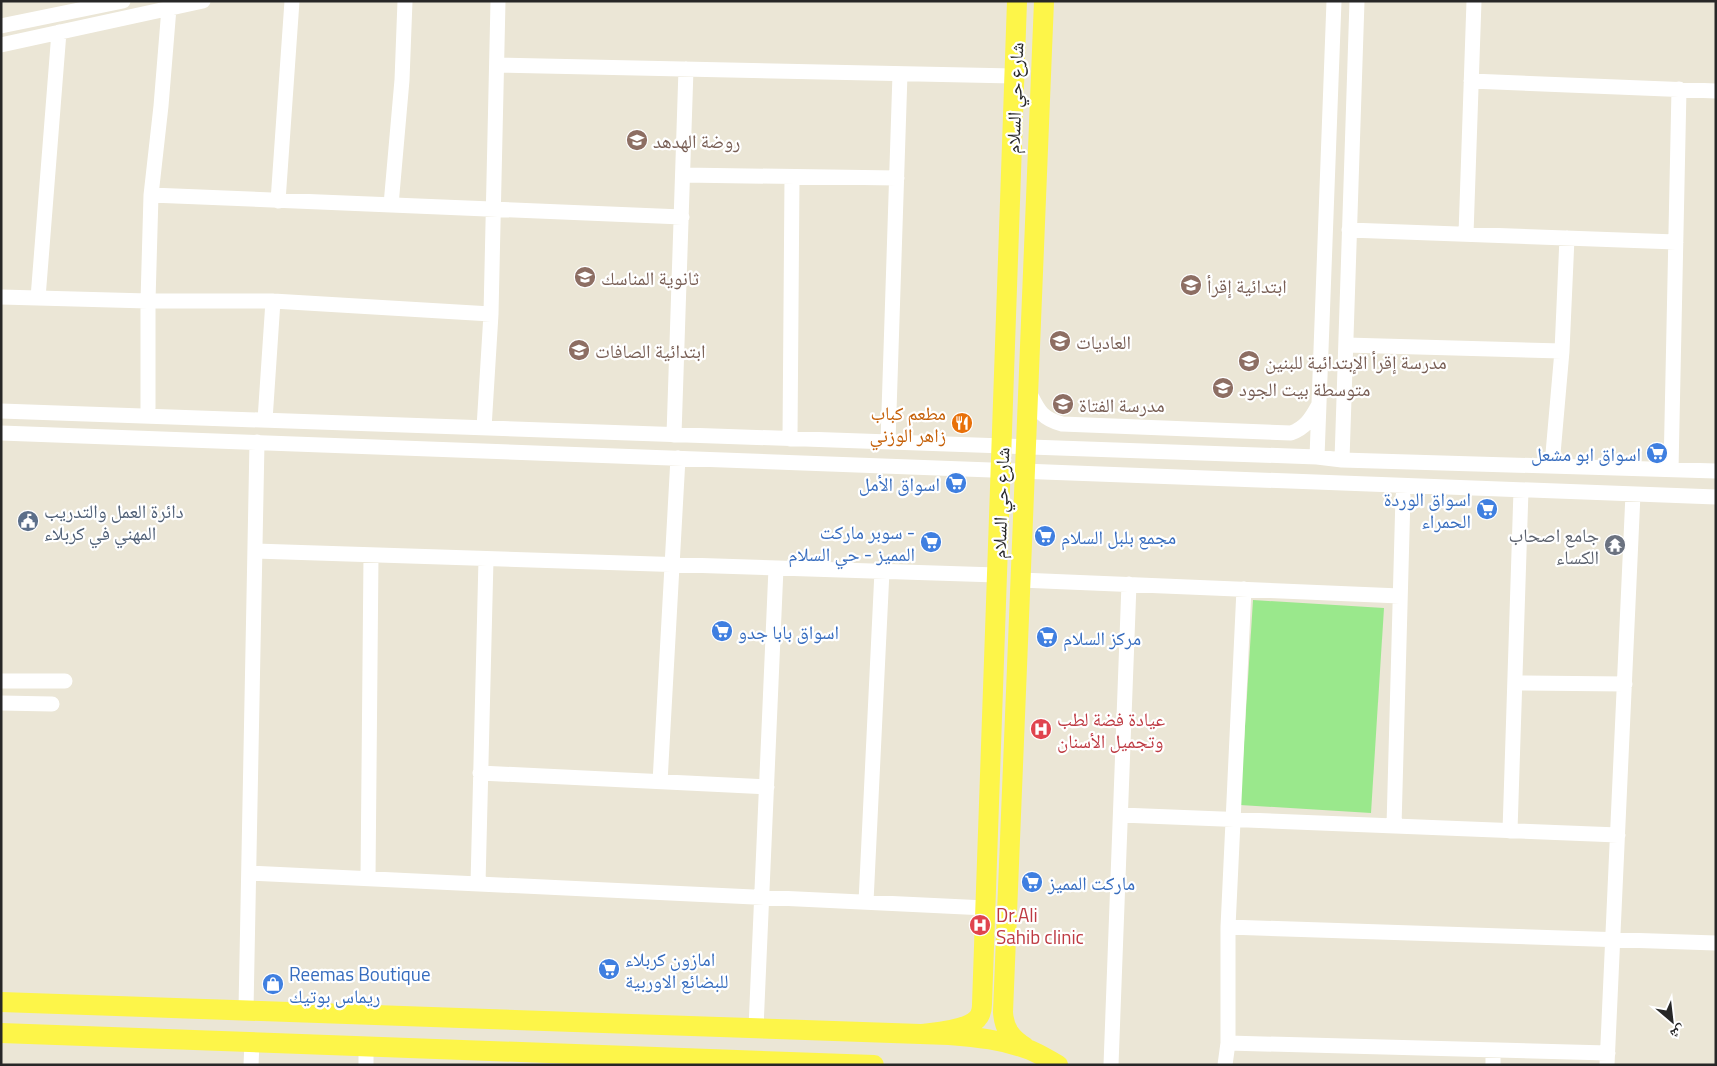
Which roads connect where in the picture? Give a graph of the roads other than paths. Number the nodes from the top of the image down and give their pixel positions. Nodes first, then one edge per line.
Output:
1 (123, 1) edge
2 (203, 1) edge
3 (292, 1) edge
4 (405, 1) edge
5 (498, 1) edge
6 (1017, 1) edge
7 (1044, 1) edge
8 (1334, 1) edge
9 (1357, 1) edge
10 (1474, 1) edge
11 (169, 8) junction
12 (1, 26) edge
13 (59, 32) junction
14 (1, 45) edge
15 (497, 65) junction
16 (686, 69) junction
17 (900, 74) junction
18 (1014, 76) junction
19 (1471, 81) junction
20 (1679, 89) junction
21 (1716, 91) edge
22 (683, 175) junction
23 (792, 177) junction
24 (897, 178) junction
25 (151, 195) junction
26 (278, 200) junction
27 (391, 205) junction
28 (494, 209) junction
29 (682, 217) junction
30 (1350, 230) junction
31 (1466, 234) junction
32 (1567, 238) junction
33 (1676, 242) junction
34 (1325, 253) junction
35 (1348, 256) junction
36 (1348, 283) junction
37 (1324, 285) junction
38 (1, 297) edge
39 (38, 298) junction
40 (273, 301) junction
41 (148, 302) junction
42 (491, 314) junction
43 (1346, 345) junction
44 (1562, 351) junction
45 (1028, 390) junction
46 (1318, 404) junction
47 (148, 408) dead end
48 (1, 411) edge
49 (265, 420) junction
50 (370, 424) junction
51 (391, 425) junction
52 (484, 428) junction
53 (1, 433) edge
54 (674, 435) junction
55 (790, 439) junction
56 (257, 442) junction
57 (888, 442) junction
58 (366, 446) junction
59 (992, 446) junction
60 (387, 447) junction
61 (1026, 447) junction
62 (1051, 448) junction
63 (1317, 457) junction
64 (678, 458) junction
65 (1342, 460) junction
66 (1552, 466) junction
67 (992, 470) junction
68 (1671, 470) junction
69 (1025, 471) junction
70 (1716, 471) edge
71 (1047, 472) junction
72 (1521, 490) junction
73 (1633, 494) junction
74 (1403, 496) dead end
75 (1716, 497) edge
76 (999, 514) junction
77 (1023, 516) junction
78 (255, 552) junction
79 (371, 555) junction
80 (486, 559) junction
81 (674, 564) junction
82 (776, 568) junction
83 (882, 571) junction
84 (997, 575) junction
85 (1020, 580) junction
86 (1129, 584) junction
87 (1244, 589) junction
88 (1400, 596) junction
89 (1, 681) edge
90 (65, 681) dead end
91 (1516, 683) junction
92 (1624, 684) junction
93 (1, 703) edge
94 (52, 704) dead end
95 (480, 773) junction
96 (660, 782) junction
97 (767, 787) junction
98 (1120, 815) junction
99 (1233, 820) junction
100 (1394, 826) junction
101 (1510, 830) junction
102 (1618, 835) junction
103 (249, 873) junction
104 (368, 879) junction
105 (478, 884) junction
106 (762, 897) junction
107 (866, 902) junction
108 (986, 908) junction
109 (1228, 927) junction
110 (1613, 940) junction
111 (1716, 943) edge
112 (984, 962) junction
113 (1004, 964) junction
114 (1, 1002) edge
115 (48, 1003) junction
116 (246, 1010) junction
117 (643, 1024) junction
118 (687, 1026) junction
119 (756, 1028) junction
120 (1, 1033) edge
121 (922, 1034) junction
122 (44, 1035) junction
123 (252, 1043) junction
124 (1228, 1043) junction
125 (1031, 1051) junction
126 (366, 1056) edge
127 (638, 1056) junction
128 (1493, 1057) edge
129 (476, 1058) edge
130 (585, 1059) edge
131 (1608, 1059) edge
132 (689, 1061) edge
133 (251, 1065) edge
134 (874, 1065) edge
135 (1058, 1065) edge
136 (1111, 1065) edge
137 (1225, 1065) edge

1 - 12 street
2 - 11 street
3 - 26 street
4 - 27 street
5 - 15 street
6 - 18 main road, شارع حي السلام
7 - 45 main road
8 - 34 street
9 - 30 street
10 - 19 street
11 - 13 street
11 - 25 street
13 - 14 street
13 - 39 street
15 - 16 street
15 - 28 street
16 - 17 street
16 - 22 street
17 - 18 street
17 - 24 street
18 - 59 main road, شارع حي السلام
19 - 20 street
19 - 31 street
20 - 21 street
20 - 33 street
22 - 23 street
22 - 29 street
23 - 24 street
23 - 55 street
24 - 57 street
25 - 26 street
25 - 41 street
26 - 27 street
27 - 28 street
28 - 29 street
28 - 42 street
29 - 54 street
30 - 31 street
30 - 35 street
31 - 32 street
32 - 33 street
32 - 44 street
33 - 68 street
34 - 35 street
34 - 37 street
35 - 36 street
36 - 37 street
36 - 43 street
37 - 46 street
38 - 39 street
39 - 41 street
40 - 41 street
40 - 42 street
40 - 49 street
41 - 47 street
42 - 52 street
43 - 44 street
43 - 65 street
44 - 66 street
45 - 46 street
45 - 61 main road
46 - 63 street
48 - 49 street
49 - 50 street
50 - 51 street
50 - 58 street
51 - 52 street
51 - 60 street
52 - 54 street
53 - 56 street
54 - 55 street
55 - 57 street
56 - 58 street
56 - 78 street
57 - 59 street
58 - 60 street
59 - 61 street
59 - 67 main road, شارع حي السلام
60 - 64 street
61 - 62 street
61 - 69 main road
62 - 63 street
62 - 71 street
63 - 65 street
64 - 67 street
64 - 81 street
65 - 66 street
66 - 68 street
67 - 69 street
67 - 76 main road, شارع حي السلام
68 - 70 street
69 - 71 street
69 - 77 main road
71 - 72 street
72 - 73 street
72 - 91 street
73 - 75 street
73 - 92 street
74 - 88 street
76 - 77 main road
76 - 84 main road, شارع حي السلام
77 - 85 main road
78 - 79 street
78 - 103 street
79 - 80 street
79 - 104 street
80 - 81 street
80 - 95 street
81 - 82 street
81 - 96 street
82 - 83 street
82 - 97 street
83 - 84 street
83 - 107 street
84 - 108 main road, شارع حي السلام
85 - 86 street
85 - 113 main road
86 - 87 street
86 - 98 street
87 - 88 street
87 - 99 street
88 - 100 street
89 - 90 street
91 - 92 street
91 - 101 street
92 - 102 street
93 - 94 street
95 - 96 street
95 - 105 street
96 - 97 street
97 - 106 street
98 - 99 street
98 - 136 street
99 - 100 street
99 - 109 street
100 - 101 street
101 - 102 street
102 - 110 street
103 - 104 street
103 - 116 street
104 - 105 street
105 - 106 street
106 - 107 street
106 - 119 street
107 - 108 street
108 - 112 main road, شارع حي السلام
109 - 110 street
109 - 124 street
110 - 111 street
110 - 131 street
112 - 113 main road
112 - 121 main road, شارع حي السلام
113 - 125 main road
114 - 115 main road
114 - 120 main road
115 - 116 main road
115 - 122 main road
116 - 117 main road
117 - 118 main road
117 - 127 main road
118 - 119 main road
118 - 132 main road
119 - 121 main road
120 - 122 main road
121 - 125 main road
122 - 123 main road
123 - 126 main road
123 - 133 street
124 - 128 street
124 - 137 street
125 - 135 main road
126 - 129 main road
127 - 130 main road
127 - 132 main road
128 - 131 street
129 - 130 main road
132 - 134 main road

